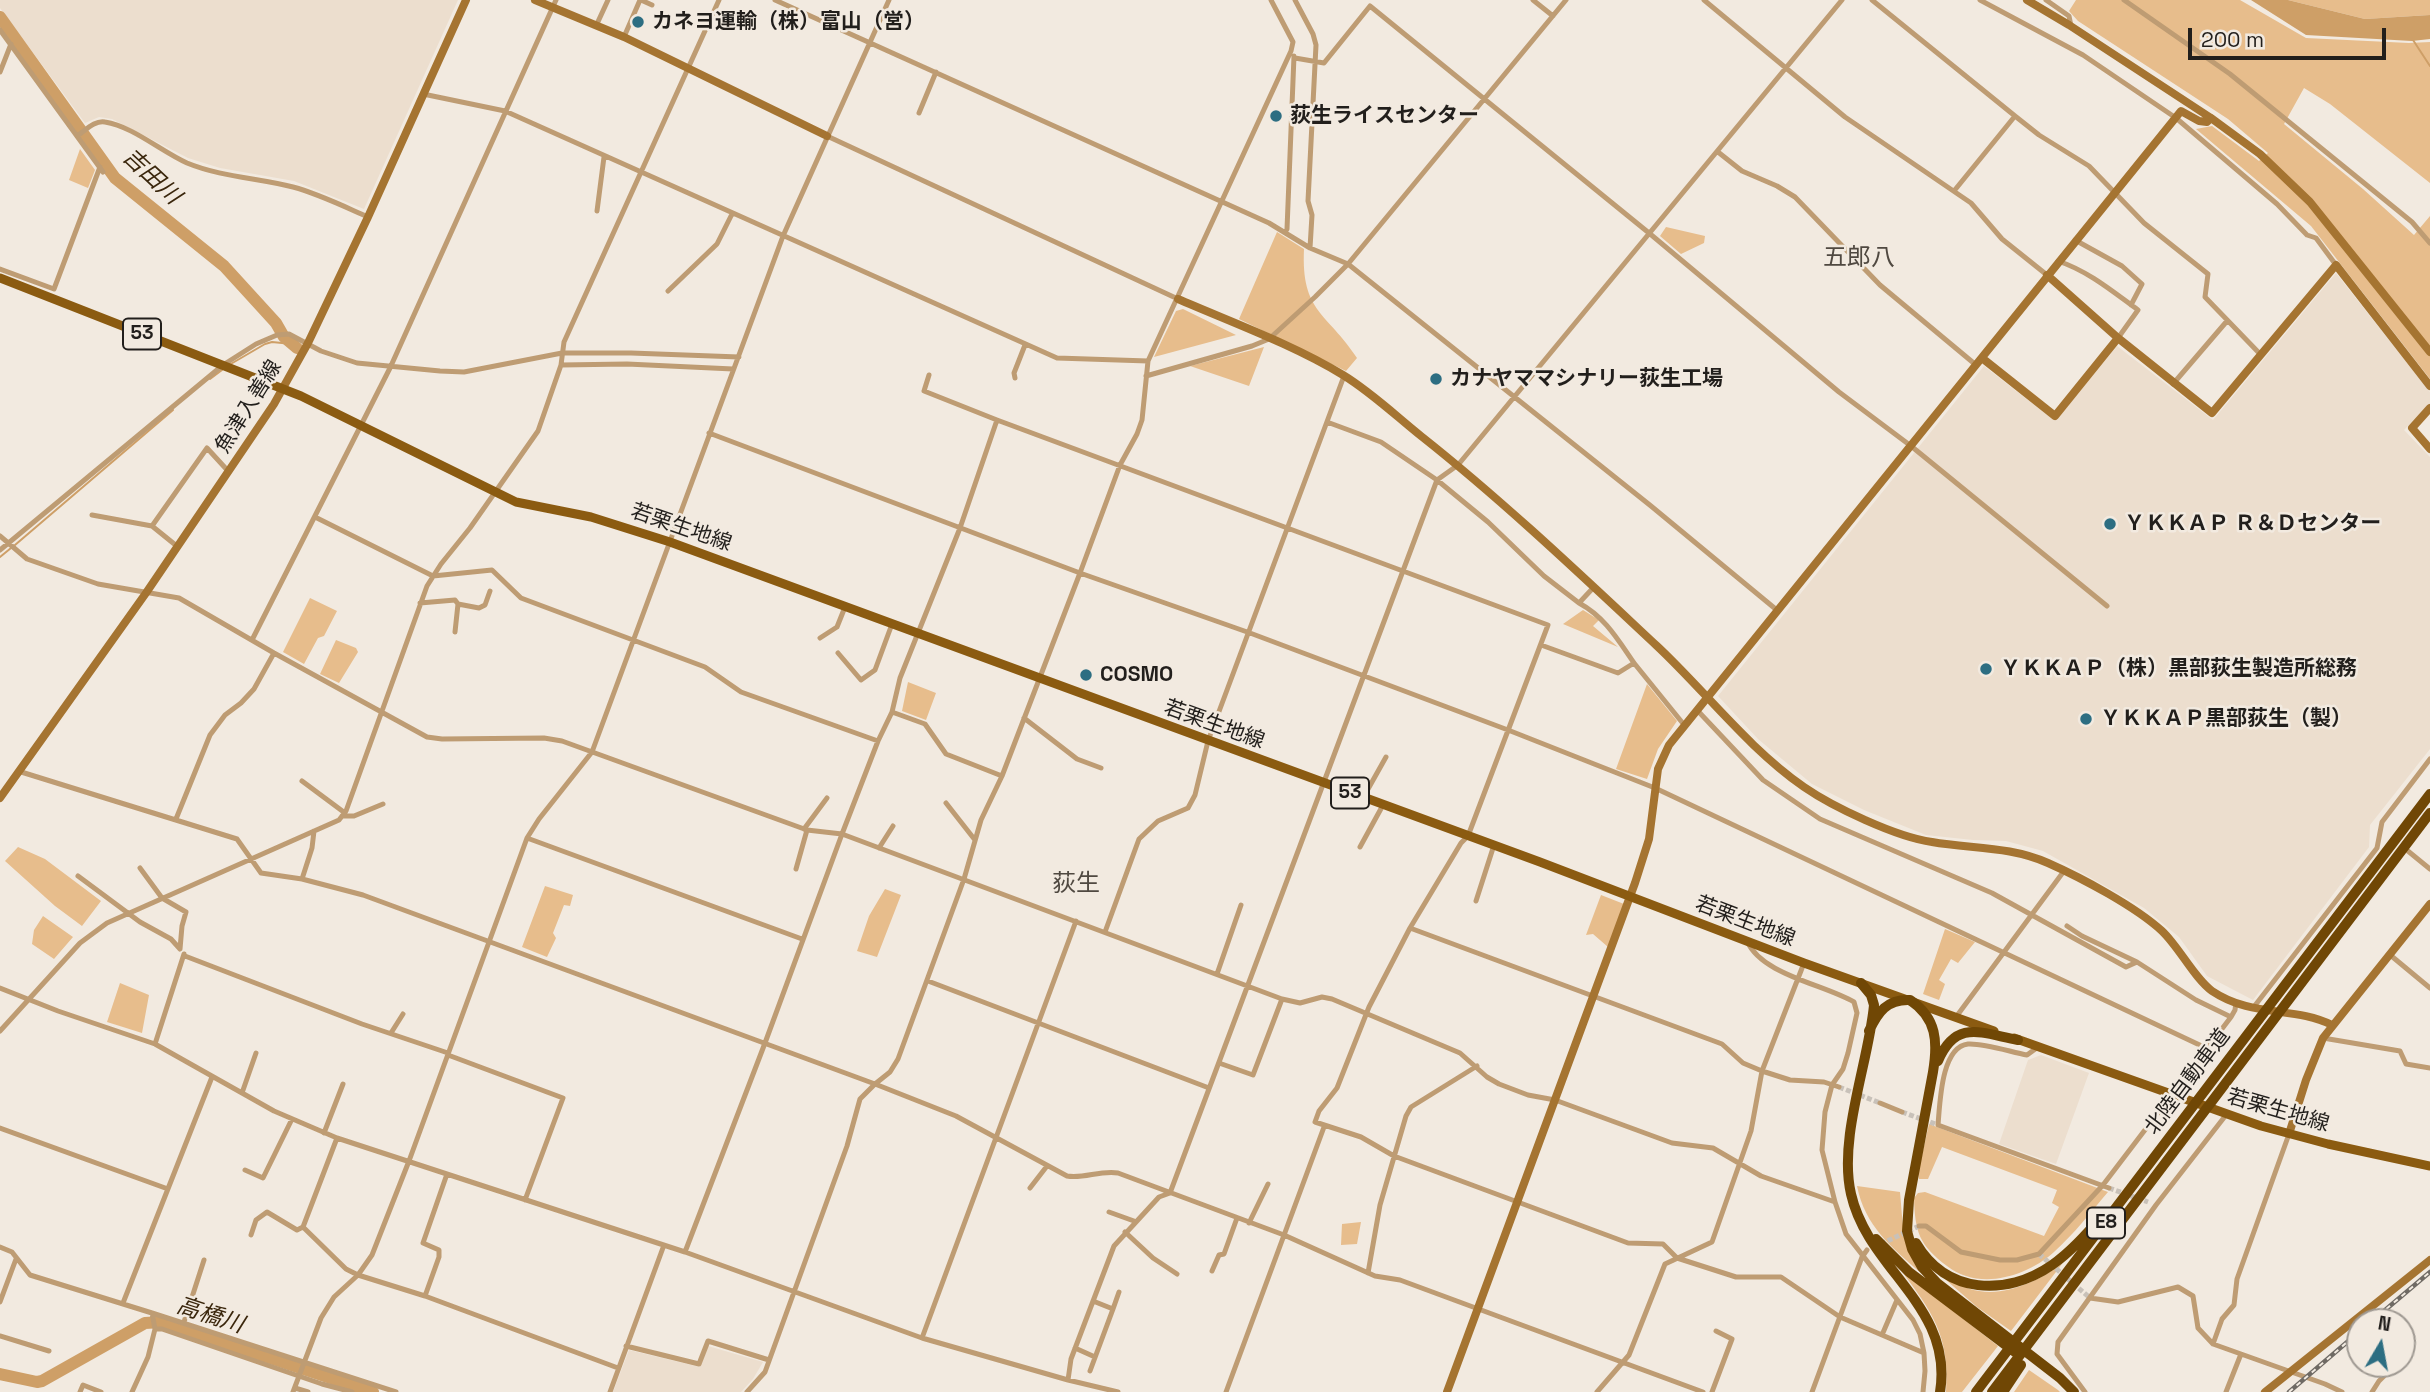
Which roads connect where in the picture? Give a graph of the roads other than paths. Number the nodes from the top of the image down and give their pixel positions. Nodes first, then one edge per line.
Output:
1 (466, 0) edge
2 (535, 0) edge
3 (608, 0) edge
4 (640, 0) edge
5 (719, 0) edge
6 (775, 0) edge
7 (889, 0) edge
8 (1271, 0) edge
9 (1295, 0) edge
10 (1533, 0) edge
11 (1566, 0) edge
12 (1704, 0) edge
13 (1842, 0) edge
14 (1872, 0) edge
15 (1980, 0) edge
16 (2027, 0) edge
17 (2046, 0) edge
18 (2124, 0) edge
19 (554, 4) edge
20 (652, 5) dead end
21 (1553, 16) junction
22 (596, 26) junction
23 (2071, 26) junction
24 (0, 30) edge
25 (624, 37) junction
26 (870, 43) junction
27 (11, 44) junction
28 (1291, 51) junction
29 (1295, 58) junction
30 (1315, 63) junction
31 (1787, 67) junction
32 (689, 69) junction
33 (0, 72) edge
34 (936, 72) junction
35 (423, 94) junction
36 (1485, 101) junction
37 (505, 111) junction
38 (919, 113) dead end
39 (2015, 116) junction
40 (2176, 118) junction
41 (2211, 118) junction
42 (77, 136) junction
43 (827, 136) junction
44 (1718, 152) junction
45 (604, 156) junction
46 (640, 173) junction
47 (1954, 191) junction
48 (2115, 192) junction
49 (1222, 201) junction
50 (597, 211) dead end
51 (732, 214) junction
52 (368, 217) junction
53 (1285, 232) junction
54 (1649, 233) junction
55 (783, 236) junction
56 (2076, 240) junction
57 (2430, 243) edge
58 (1310, 248) junction
59 (2058, 261) junction
60 (1348, 264) junction
61 (2336, 265) junction
62 (0, 268) edge
63 (2047, 275) junction
64 (0, 278) edge
65 (668, 291) dead end
66 (1178, 299) junction
67 (2131, 305) junction
68 (2227, 321) junction
69 (2118, 338) junction
70 (1269, 339) junction
71 (308, 343) junction
72 (1025, 345) junction
73 (2430, 352) edge
74 (562, 353) junction
75 (2261, 355) junction
76 (738, 357) junction
77 (1149, 361) junction
78 (1979, 362) junction
79 (223, 365) junction
80 (561, 365) junction
81 (390, 368) junction
82 (733, 369) junction
83 (929, 375) dead end
84 (1146, 376) junction
85 (1344, 376) junction
86 (1015, 378) dead end
87 (2173, 384) junction
88 (2430, 386) edge
89 (283, 389) junction
90 (1514, 398) junction
91 (2430, 408) edge
92 (997, 420) junction
93 (1327, 422) junction
94 (361, 425) junction
95 (709, 433) junction
96 (1910, 446) junction
97 (2430, 449) edge
98 (1120, 465) junction
99 (1458, 465) junction
100 (229, 472) junction
101 (1437, 481) junction
102 (493, 493) junction
103 (92, 515) dead end
104 (315, 517) junction
105 (152, 526) junction
106 (960, 528) junction
107 (1288, 528) junction
108 (0, 537) edge
109 (670, 542) junction
110 (7, 544) junction
111 (178, 547) junction
112 (0, 550) edge
113 (1403, 571) junction
114 (1080, 573) junction
115 (433, 576) junction
116 (1593, 587) junction
117 (489, 591) dead end
118 (146, 593) junction
119 (420, 603) junction
120 (1579, 603) junction
121 (458, 604) junction
122 (2107, 606) dead end
123 (845, 607) junction
124 (1778, 611) junction
125 (892, 624) junction
126 (455, 632) dead end
127 (1250, 633) junction
128 (918, 634) junction
129 (820, 638) dead end
130 (252, 640) junction
131 (634, 641) junction
132 (1541, 645) junction
133 (274, 653) junction
134 (838, 653) dead end
135 (1634, 663) junction
136 (1364, 676) junction
137 (1040, 679) junction
138 (1708, 696) junction
139 (1697, 710) junction
140 (382, 711) junction
141 (892, 712) junction
142 (1024, 718) junction
143 (1685, 726) junction
144 (1508, 730) junction
145 (878, 741) junction
146 (1208, 741) junction
147 (592, 752) junction
148 (1386, 757) dead end
149 (2430, 759) edge
150 (1101, 768) dead end
151 (18, 771) junction
152 (1002, 776) junction
153 (302, 781) dead end
154 (1323, 784) junction
155 (1654, 788) junction
156 (2430, 794) edge
157 (0, 798) edge
158 (827, 798) dead end
159 (1363, 798) junction
160 (946, 803) dead end
161 (383, 804) dead end
162 (1383, 805) junction
163 (2430, 813) edge
164 (344, 814) junction
165 (176, 819) junction
166 (893, 826) dead end
167 (2381, 829) junction
168 (805, 830) junction
169 (314, 831) junction
170 (842, 834) junction
171 (2407, 834) junction
172 (1468, 836) junction
173 (527, 838) junction
174 (975, 840) junction
175 (1494, 845) junction
176 (1360, 847) dead end
177 (879, 848) junction
178 (253, 859) junction
179 (140, 868) dead end
180 (796, 869) dead end
181 (2430, 869) edge
182 (2064, 871) junction
183 (78, 876) dead end
184 (302, 879) junction
185 (964, 879) junction
186 (1631, 897) junction
187 (162, 898) junction
188 (1476, 901) dead end
189 (2430, 904) edge
190 (1241, 905) dead end
191 (127, 913) junction
192 (2031, 915) junction
193 (1076, 921) junction
194 (2067, 926) dead end
195 (1410, 928) junction
196 (1105, 932) junction
197 (802, 939) junction
198 (490, 940) junction
199 (1747, 941) junction
200 (180, 949) junction
201 (2002, 953) junction
202 (2389, 954) junction
203 (185, 956) junction
204 (2137, 962) junction
205 (1804, 963) junction
206 (1217, 974) junction
207 (1799, 978) junction
208 (928, 981) junction
209 (1860, 983) junction
210 (1248, 986) junction
211 (0, 988) edge
212 (2430, 988) edge
213 (1594, 996) junction
214 (1282, 999) junction
215 (30, 1000) junction
216 (1910, 1000) junction
217 (2236, 1002) junction
218 (2252, 1010) junction
219 (1366, 1013) junction
220 (403, 1014) dead end
221 (1956, 1017) junction
222 (2231, 1017) junction
223 (1038, 1024) junction
224 (2332, 1025) junction
225 (0, 1031) edge
226 (1869, 1031) junction
227 (391, 1033) junction
228 (2323, 1038) junction
229 (2018, 1040) junction
230 (765, 1043) junction
231 (155, 1044) junction
232 (2038, 1047) junction
233 (2206, 1048) junction
234 (256, 1053) dead end
235 (448, 1054) junction
236 (1219, 1063) junction
237 (1476, 1066) junction
238 (2430, 1068) edge
239 (1762, 1071) junction
240 (1933, 1072) junction
241 (212, 1077) junction
242 (343, 1084) dead end
243 (875, 1084) junction
244 (1835, 1086) junction
245 (1209, 1088) junction
246 (2208, 1092) junction
247 (242, 1093) junction
248 (2171, 1095) junction
249 (1555, 1100) junction
250 (1880, 1103) tunnel mouth
251 (1902, 1112) tunnel mouth
252 (2225, 1115) junction
253 (292, 1119) junction
254 (2187, 1119) junction
255 (1324, 1126) junction
256 (0, 1128) edge
257 (324, 1133) junction
258 (2289, 1134) junction
259 (996, 1137) junction
260 (337, 1138) junction
261 (1394, 1156) junction
262 (409, 1161) junction
263 (1741, 1164) junction
264 (1047, 1166) junction
265 (2430, 1166) edge
266 (245, 1170) dead end
267 (447, 1174) junction
268 (1268, 1184) dead end
269 (2106, 1186) junction
270 (1030, 1188) dead end
271 (168, 1189) junction
272 (1170, 1193) junction
273 (526, 1200) junction
274 (1909, 1200) junction
275 (1519, 1201) junction
276 (1835, 1202) junction
277 (2148, 1202) tunnel mouth
278 (2156, 1205) junction
279 (1856, 1211) junction
280 (1109, 1212) dead end
281 (1237, 1218) junction
282 (1134, 1221) junction
283 (1250, 1223) junction
284 (1919, 1226) dead end
285 (303, 1227) junction
286 (1125, 1232) junction
287 (251, 1235) dead end
288 (1284, 1236) junction
289 (664, 1245) junction
290 (0, 1247) edge
291 (1867, 1250) dead end
292 (685, 1252) junction
293 (1862, 1257) junction
294 (1677, 1258) junction
295 (16, 1259) junction
296 (204, 1260) dead end
297 (2429, 1262) edge
298 (1212, 1271) dead end
299 (1368, 1273) junction
300 (1177, 1274) dead end
301 (358, 1275) junction
302 (793, 1291) junction
303 (1119, 1292) dead end
304 (425, 1296) junction
305 (2090, 1298) junction
306 (1897, 1300) junction
307 (1093, 1301) junction
308 (0, 1302) edge
309 (124, 1303) junction
310 (1113, 1309) junction
311 (1478, 1310) junction
312 (152, 1313) junction
313 (1840, 1317) junction
314 (184, 1322) junction
315 (155, 1329) junction
316 (1716, 1331) dead end
317 (1882, 1335) junction
318 (0, 1336) edge
319 (922, 1338) junction
320 (2213, 1344) junction
321 (626, 1346) junction
322 (1075, 1348) junction
323 (49, 1351) dead end
324 (1924, 1353) junction
325 (2241, 1354) junction
326 (1095, 1357) junction
327 (769, 1360) junction
328 (305, 1362) junction
329 (1623, 1362) junction
330 (618, 1368) junction
331 (1090, 1371) dead end
332 (2290, 1371) junction
333 (2012, 1372) junction
334 (300, 1376) junction
335 (2383, 1378) edge
336 (1068, 1380) junction
337 (294, 1390) edge
338 (1098, 1390) edge
339 (1601, 1391) edge
340 (80, 1392) edge
341 (101, 1392) edge
342 (132, 1392) edge
343 (308, 1392) edge
344 (352, 1392) edge
345 (396, 1392) edge
346 (610, 1392) edge
347 (747, 1392) edge
348 (1118, 1392) edge
349 (1226, 1392) edge
350 (1447, 1392) edge
351 (1703, 1392) edge
352 (1712, 1392) edge
353 (1812, 1392) edge
354 (1923, 1392) edge
355 (1940, 1392) edge
356 (1976, 1392) edge
357 (1992, 1392) edge
358 (2003, 1392) edge
359 (2065, 1392) edge
360 (2074, 1392) edge
361 (2085, 1392) edge
362 (2226, 1392) edge
363 (2265, 1392) edge
364 (2342, 1392) edge
365 (2372, 1392) edge

1 - 35 street, 魚津入善線
2 - 19 street
3 - 22 street
4 - 20 street
4 - 25 street
5 - 32 street
6 - 26 street
7 - 26 street
8 - 28 street
9 - 30 street
10 - 21 street
11 - 21 street
12 - 31 street
13 - 31 street
14 - 39 street
15 - 40 street
16 - 23 street
17 - 23 street
18 - 57 street
19 - 22 street
19 - 37 street
21 - 36 street
22 - 25 street
23 - 41 street
24 - 27 street
25 - 32 street
26 - 34 street
26 - 43 street
27 - 33 street
27 - 42 street
28 - 29 street
28 - 49 street
29 - 30 street
29 - 53 street
30 - 36 street
30 - 58 street
31 - 44 street
31 - 47 street
32 - 43 street
32 - 46 street
34 - 38 street
34 - 49 street
35 - 37 street
35 - 52 street, 魚津入善線
36 - 54 street
36 - 60 street
37 - 45 street
37 - 81 street
39 - 47 street
39 - 48 street
40 - 41 street
40 - 48 street
40 - 61 street
41 - 73 street
42 - 52 street
42 - 62 street
43 - 55 street
43 - 66 street
44 - 54 street
44 - 78 street
45 - 46 street
45 - 50 street
46 - 51 street
46 - 74 street
47 - 63 street
48 - 56 street
48 - 68 street
49 - 53 street
49 - 66 street
51 - 55 street
51 - 65 street
52 - 71 street, 魚津入善線
53 - 58 street
54 - 90 street
54 - 96 street
55 - 72 street
55 - 76 street
56 - 59 street
56 - 67 street
58 - 60 street
59 - 63 street
59 - 67 street
60 - 70 street
60 - 90 street
61 - 75 street
61 - 88 street
63 - 69 street
63 - 78 street
64 - 79 main road, 若栗生地線 / 53
66 - 70 street
66 - 77 street
67 - 69 street
68 - 75 street
68 - 87 street
69 - 78 street
69 - 87 street
70 - 84 street
70 - 85 street
71 - 79 street
71 - 81 street
71 - 89 street, 魚津入善線
72 - 77 street
72 - 86 street
74 - 76 street
74 - 80 street
74 - 81 street
75 - 87 street
76 - 82 street
77 - 84 street
78 - 96 street
79 - 89 main road, 若栗生地線 / 53
79 - 110 street
80 - 82 street
80 - 102 street
81 - 94 street
82 - 95 street
83 - 92 street
84 - 98 street
85 - 93 street
85 - 99 street
89 - 94 main road, 若栗生地線 / 53
89 - 100 street, 魚津入善線
90 - 99 street
90 - 124 street
91 - 97 street
92 - 98 street
92 - 106 street
93 - 101 street
93 - 107 street
94 - 102 main road, 若栗生地線 / 53
94 - 104 street
95 - 106 street
95 - 109 street
96 - 122 street
96 - 124 street
98 - 107 street
98 - 114 street
99 - 101 street
99 - 116 street
100 - 105 street
100 - 111 street, 魚津入善線
101 - 113 street
101 - 120 street
102 - 109 main road, 若栗生地線 / 53
102 - 115 street
103 - 105 street
104 - 115 street
104 - 130 street
105 - 111 street
106 - 114 street
106 - 128 street
107 - 113 street
107 - 127 street
108 - 110 street
109 - 123 main road, 若栗生地線 / 53
109 - 131 street
110 - 112 street
110 - 118 street
111 - 118 street, 魚津入善線
113 - 132 street
113 - 136 street
114 - 127 street
114 - 137 street
115 - 119 street
115 - 131 street
116 - 120 street
116 - 138 street
117 - 121 street
118 - 130 street
118 - 151 street, 魚津入善線
119 - 121 street
119 - 140 street
120 - 135 street
121 - 126 street
123 - 125 main road, 若栗生地線 / 53
123 - 129 street
124 - 138 street
125 - 128 main road, 若栗生地線 / 53
125 - 134 street
127 - 136 street
127 - 146 street
128 - 137 main road, 若栗生地線 / 53
128 - 141 street
130 - 133 street
131 - 145 street
131 - 147 street
132 - 135 street
132 - 144 street
133 - 140 street
133 - 165 street
135 - 143 street
136 - 144 street
136 - 154 street
137 - 142 street
137 - 146 main road, 若栗生地線 / 53
138 - 139 street
138 - 182 street
139 - 143 street
139 - 192 street
140 - 147 street
140 - 164 street
141 - 145 street
141 - 152 street
142 - 150 street
142 - 152 street
143 - 155 street
144 - 155 street
144 - 172 street
145 - 170 street
146 - 154 main road, 若栗生地線 / 53
146 - 196 street
147 - 168 street
147 - 173 street
148 - 159 street
149 - 167 street
151 - 157 street, 魚津入善線
151 - 165 street
152 - 174 street
153 - 164 street
154 - 159 main road, 若栗生地線 / 53
154 - 210 street
155 - 186 street
155 - 201 street
156 - 171 highway, 北陸自動車道
158 - 168 street
159 - 162 main road, 若栗生地線 / 53
160 - 174 street
161 - 164 street
162 - 172 main road, 若栗生地線 / 53
162 - 176 street
163 - 171 highway, 北陸自動車道
164 - 169 street
165 - 178 street
166 - 177 street
167 - 181 street
167 - 218 street
168 - 170 street
168 - 180 street
169 - 178 street
169 - 184 street
170 - 177 street
170 - 197 street
171 - 246 highway, 北陸自動車道
171 - 246 highway, 北陸自動車道
172 - 175 main road, 若栗生地線 / 53
172 - 195 street
173 - 197 street
173 - 198 street
174 - 185 street
175 - 186 main road, 若栗生地線 / 53
175 - 188 street
177 - 185 street
178 - 184 street
178 - 187 street
179 - 187 street
182 - 192 street
182 - 217 street
183 - 191 street
184 - 198 street
185 - 193 street
185 - 208 street
186 - 199 main road, 若栗生地線 / 53
186 - 213 street
187 - 191 street
187 - 200 street
189 - 202 street
190 - 206 street
191 - 200 street
191 - 215 street
192 - 201 street
192 - 204 street
193 - 196 street
193 - 223 street
194 - 204 street
195 - 213 street
195 - 219 street
196 - 206 street
197 - 230 street
198 - 230 street
198 - 235 street
199 - 205 main road, 若栗生地線 / 53
199 - 207 street
200 - 203 street
201 - 221 street
201 - 233 street
202 - 212 street
202 - 224 street
203 - 227 street
203 - 231 street
204 - 222 street
205 - 207 street
205 - 209 main road, 若栗生地線 / 53
206 - 210 street
207 - 239 street
207 - 244 street
208 - 223 street
208 - 243 street
209 - 216 main road, 若栗生地線 / 53
209 - 226 highway
210 - 214 street
210 - 236 street
211 - 215 street
213 - 239 street
213 - 249 street
214 - 219 street
214 - 236 street
215 - 225 street
215 - 231 street
216 - 221 main road, 若栗生地線 / 53
216 - 226 highway
216 - 240 highway
217 - 218 street
217 - 222 street
218 - 224 street
219 - 237 street
219 - 255 street
220 - 227 street
221 - 229 main road, 若栗生地線 / 53
222 - 233 street
223 - 245 street
223 - 259 street
224 - 228 street
226 - 279 highway
227 - 235 street
228 - 238 street
228 - 258 street
229 - 232 main road, 若栗生地線 / 53
229 - 240 highway
230 - 243 street
230 - 292 street
231 - 241 street
232 - 248 main road, 若栗生地線 / 53
232 - 269 street
233 - 248 street
234 - 247 street
235 - 262 street
235 - 273 street
236 - 245 street
237 - 249 street
237 - 261 street
239 - 244 street
239 - 263 street
240 - 274 highway
241 - 247 street
241 - 271 street
242 - 257 street
243 - 259 street
243 - 302 street
244 - 276 street
245 - 272 street
246 - 254 highway
247 - 253 street
248 - 252 main road, 若栗生地線 / 53
248 - 269 street
249 - 263 street
249 - 275 street
250 - 251 street
252 - 258 main road, 若栗生地線 / 53
252 - 278 street
253 - 257 street
253 - 266 street
254 - 274 highway
254 - 333 highway, 北陸自動車道 / E8
254 - 356 highway, 北陸自動車道 / E8
255 - 261 street
255 - 288 street
256 - 271 street
257 - 260 street
258 - 265 main road, 若栗生地線 / 53
258 - 320 street
259 - 264 street
259 - 319 street
260 - 262 street
260 - 285 street
261 - 275 street
261 - 299 street
262 - 267 street
262 - 301 street
263 - 276 street
263 - 294 street
264 - 270 street
264 - 272 street
267 - 273 street
267 - 304 street
268 - 283 street
269 - 284 street
271 - 309 street
272 - 281 street
272 - 282 street
273 - 289 street
274 - 360 highway
275 - 294 street
275 - 311 street
276 - 293 street
277 - 278 street
278 - 305 street
279 - 355 highway
279 - 359 highway
280 - 282 street
281 - 283 street
281 - 298 street
282 - 286 street
283 - 288 street
285 - 287 street
285 - 301 street
286 - 300 street
286 - 307 street
288 - 299 street
288 - 349 street
289 - 292 street
289 - 321 street
290 - 295 street
291 - 293 street
292 - 302 street
293 - 306 street
293 - 313 street
294 - 313 street
294 - 329 street
295 - 308 street
295 - 309 street
296 - 314 street
297 - 332 street
299 - 311 street
301 - 304 street
301 - 328 street
302 - 319 street
302 - 327 street
303 - 310 street
304 - 330 street
305 - 320 street
305 - 361 street
306 - 317 street
306 - 324 street
307 - 310 street
307 - 322 street
309 - 312 street
310 - 326 street
311 - 329 street
311 - 350 street
312 - 314 street
312 - 315 street
313 - 317 street
313 - 353 street
314 - 328 street
315 - 334 street
315 - 342 street
316 - 352 street
317 - 324 street
318 - 323 street
319 - 336 street
320 - 325 street
321 - 327 street
321 - 330 street
322 - 326 street
322 - 336 street
324 - 354 street
325 - 332 street
325 - 362 street
326 - 331 street
327 - 347 street
328 - 334 street
328 - 345 street
329 - 339 street
329 - 351 street
330 - 346 street
332 - 363 street
332 - 364 street
333 - 357 highway
333 - 358 highway
334 - 337 street
334 - 344 street
335 - 365 street
336 - 338 street
337 - 343 street
338 - 348 street
340 - 341 street

